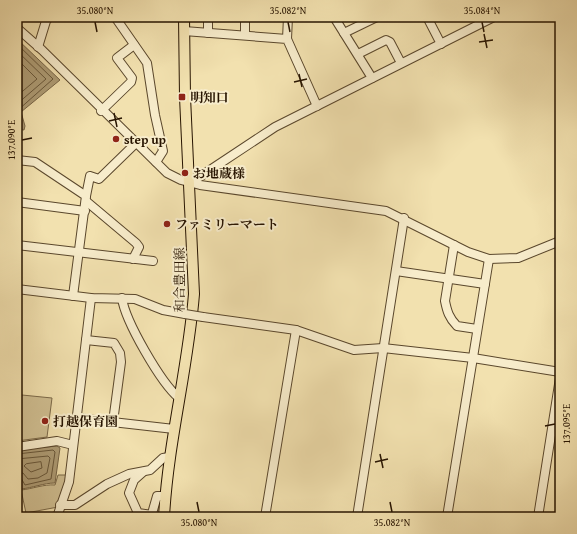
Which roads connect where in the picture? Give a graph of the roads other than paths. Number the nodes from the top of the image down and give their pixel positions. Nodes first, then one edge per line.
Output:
1 (49, 17) edge
2 (115, 17) edge
3 (184, 17) edge
4 (208, 17) edge
5 (245, 17) edge
6 (288, 17) edge
7 (334, 17) edge
8 (377, 17) edge
9 (427, 17) edge
10 (494, 17) edge
11 (17, 28) edge
12 (184, 31) junction
13 (208, 33) junction
14 (344, 33) junction
15 (245, 35) junction
16 (287, 39) junction
17 (441, 44) junction
18 (134, 45) junction
19 (38, 47) junction
20 (358, 54) junction
21 (401, 63) junction
22 (372, 78) junction
23 (317, 106) junction
24 (101, 110) junction
25 (135, 144) junction
26 (17, 160) edge
27 (156, 162) junction
28 (189, 181) junction
29 (86, 198) junction
30 (17, 202) edge
31 (85, 211) junction
32 (404, 218) junction
33 (560, 241) edge
34 (17, 245) edge
35 (454, 245) junction
36 (80, 253) junction
37 (133, 259) junction
38 (489, 259) junction
39 (153, 261) dead end
40 (396, 272) junction
41 (448, 279) junction
42 (485, 284) junction
43 (17, 289) edge
44 (73, 296) junction
45 (91, 298) junction
46 (122, 298) junction
47 (477, 329) junction
48 (296, 330) junction
49 (86, 340) junction
50 (383, 348) junction
51 (473, 358) junction
52 (560, 372) edge
53 (560, 378) edge
54 (179, 398) junction
55 (77, 418) junction
56 (113, 422) junction
57 (174, 429) junction
58 (73, 445) junction
59 (17, 447) edge
60 (169, 457) junction
61 (143, 472) junction
62 (165, 496) junction
63 (60, 505) junction
64 (151, 516) edge
65 (57, 517) edge
66 (164, 517) edge
67 (265, 517) edge
68 (357, 517) edge
69 (447, 517) edge
70 (538, 517) edge

1 - 19 street
2 - 18 street
3 - 12 main road, 和合豊田線
4 - 13 street
5 - 15 street
6 - 16 street
7 - 14 street
8 - 14 street
9 - 17 street
10 - 17 street
11 - 19 street
12 - 13 street
12 - 28 main road, 和合豊田線
13 - 15 street
14 - 20 street
15 - 16 street
16 - 23 street
17 - 21 street
18 - 24 street
18 - 27 street
19 - 24 street
20 - 21 street
20 - 22 street
21 - 22 street
22 - 23 street
23 - 28 street
24 - 25 street
25 - 27 street
25 - 29 street
26 - 29 street
27 - 28 street
28 - 32 street
28 - 54 main road, 和合豊田線
29 - 31 street
29 - 37 street
30 - 31 street
31 - 36 street
32 - 35 street
32 - 40 street
33 - 38 street
34 - 36 street
35 - 38 street
35 - 41 street
36 - 37 street
36 - 44 street
37 - 39 street
38 - 42 street
40 - 41 street
40 - 50 street
41 - 42 street
41 - 47 street
42 - 47 street
43 - 44 street
44 - 45 street
45 - 46 street
45 - 49 street
46 - 48 street, bridge
46 - 54 street
47 - 51 street
48 - 50 street
48 - 67 street
49 - 55 street
49 - 56 street
50 - 51 street
50 - 68 street
51 - 52 street
51 - 69 street
53 - 70 street
54 - 57 main road, 和合豊田線
55 - 56 street
55 - 58 street
56 - 57 street
57 - 60 main road, 和合豊田線
58 - 59 street
58 - 63 street
60 - 61 street
60 - 62 main road, 和合豊田線
61 - 63 street
61 - 64 street
62 - 64 street
62 - 66 main road, 和合豊田線
63 - 65 street

